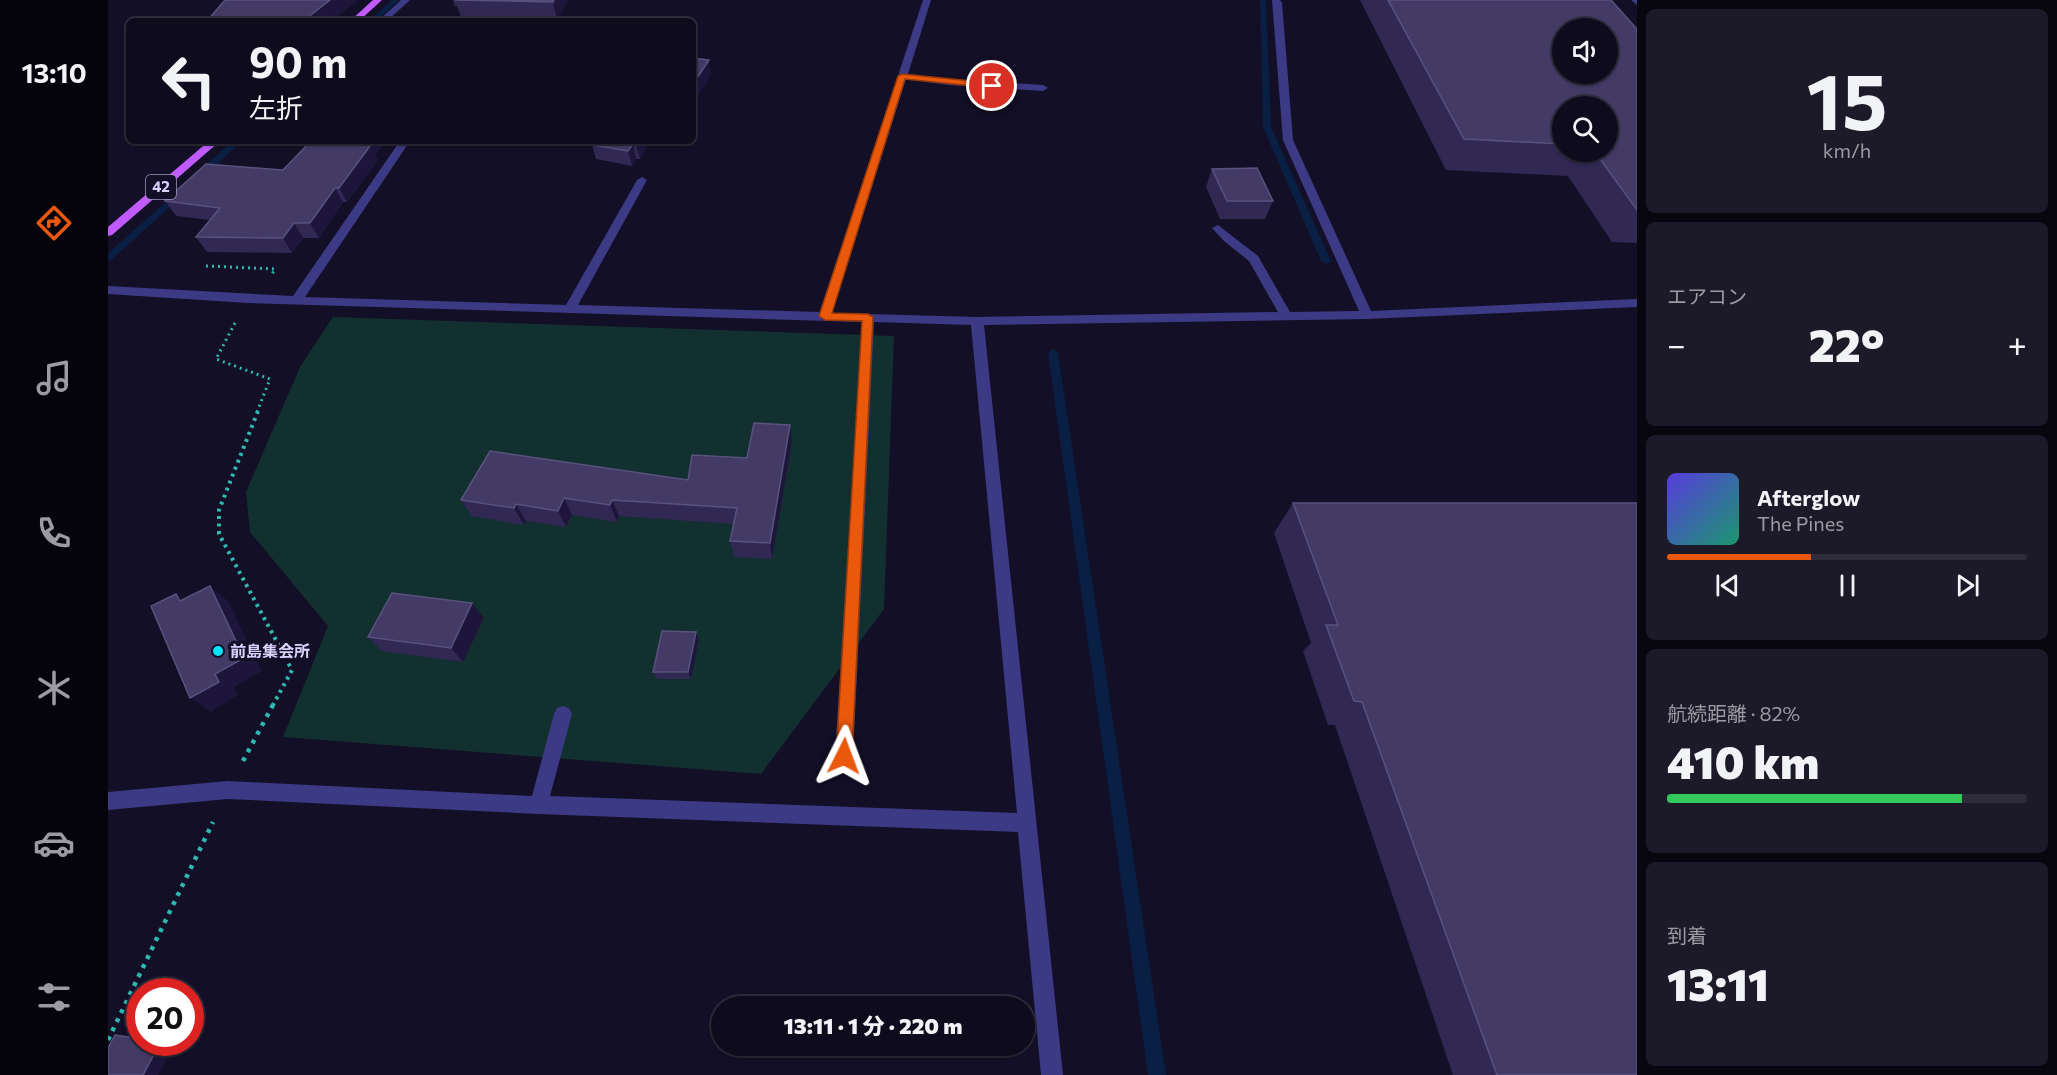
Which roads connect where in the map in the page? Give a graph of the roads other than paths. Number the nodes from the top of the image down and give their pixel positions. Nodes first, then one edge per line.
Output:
1 (378, 0) edge
2 (406, 0) edge
3 (927, 0) edge
4 (1276, 0) edge
5 (357, 18) edge
6 (385, 18) edge
7 (902, 76) junction
8 (1043, 88) dead end
9 (212, 144) edge
10 (403, 144) edge
11 (642, 180) dead end
12 (1218, 228) dead end
13 (108, 233) edge
14 (108, 290) edge
15 (297, 300) junction
16 (1637, 303) edge
17 (570, 308) junction
18 (1367, 315) junction
19 (825, 316) junction
20 (1286, 316) junction
21 (868, 317) junction
22 (977, 321) junction
23 (563, 714) dead end
24 (844, 756) dead end
25 (108, 801) edge
26 (539, 806) junction
27 (1027, 823) junction
28 (1052, 1075) edge

1 - 5 main road
2 - 6 street
3 - 7 street
4 - 18 street
7 - 8 street
7 - 19 street
9 - 13 main road, 42
10 - 15 street
11 - 17 street
12 - 20 street
14 - 15 street
15 - 17 street
16 - 18 street
17 - 19 street
18 - 20 street
19 - 21 street
20 - 22 street
21 - 22 street
21 - 24 street
22 - 27 street
23 - 26 street
25 - 26 street
26 - 27 street
27 - 28 street

